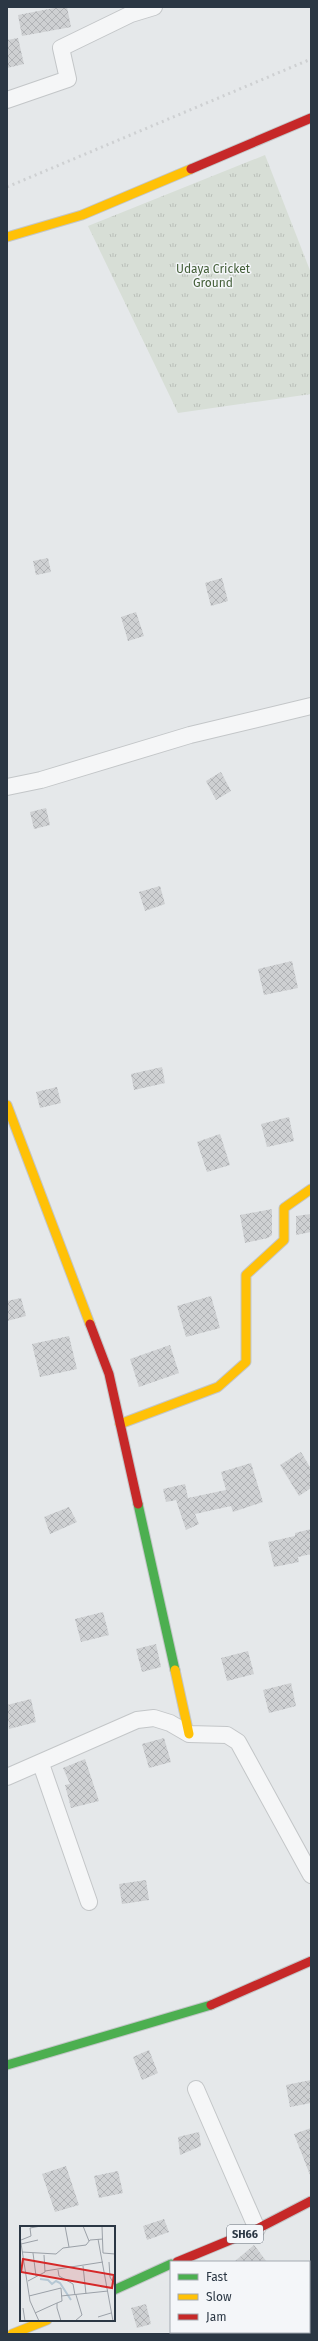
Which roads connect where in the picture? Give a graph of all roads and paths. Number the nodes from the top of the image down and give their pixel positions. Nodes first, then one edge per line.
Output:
1 (154, 7) edge
2 (7, 100) edge
3 (311, 118) edge
4 (7, 237) edge
5 (311, 706) edge
6 (7, 787) edge
7 (7, 1105) edge
8 (311, 1189) edge
9 (120, 1424) junction
10 (189, 1734) junction
11 (41, 1764) junction
12 (7, 1777) edge
13 (311, 1875) edge
14 (89, 1902) dead end
15 (311, 1961) edge
16 (7, 2065) edge
17 (196, 2089) dead end
18 (309, 2207) edge
19 (257, 2228) junction
20 (179, 2261) edge
21 (170, 2264) edge
22 (115, 2290) edge
23 (44, 2321) edge
24 (12, 2334) edge

1 - 2 street
3 - 4 street
5 - 6 street
7 - 9 street
8 - 9 street
9 - 10 street
10 - 11 street
10 - 13 street
11 - 12 street
11 - 14 street
15 - 16 street
17 - 19 street
18 - 19 street, SH66
19 - 20 street, SH66
21 - 22 street
23 - 24 street

